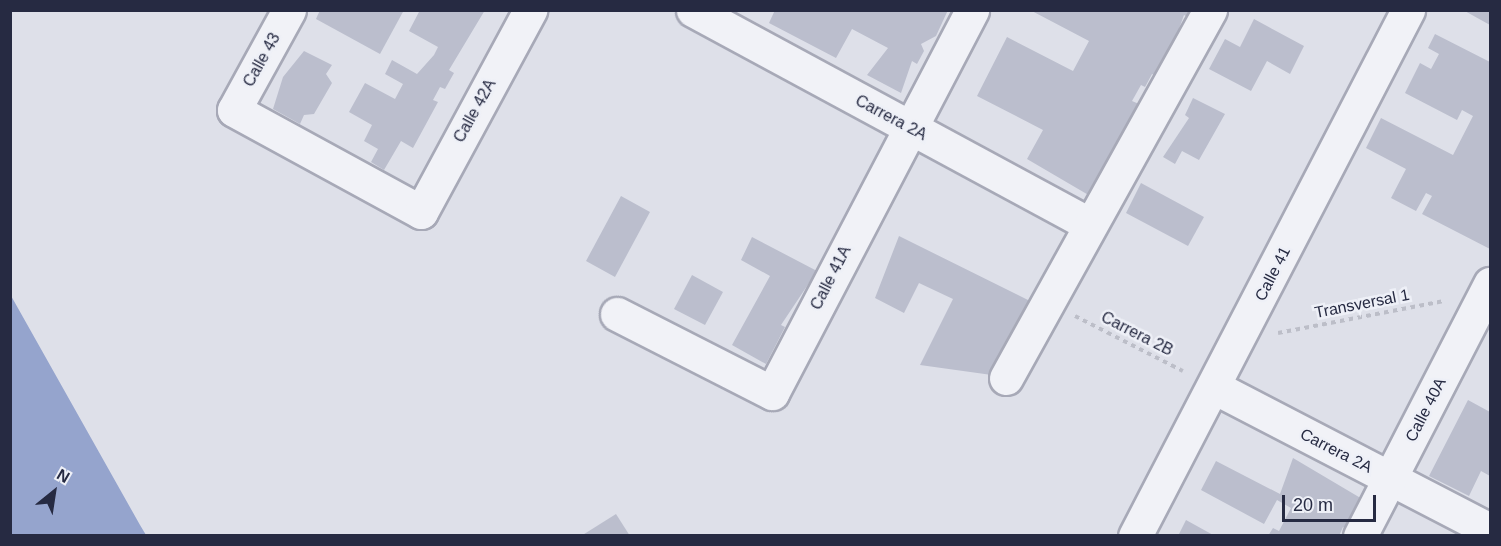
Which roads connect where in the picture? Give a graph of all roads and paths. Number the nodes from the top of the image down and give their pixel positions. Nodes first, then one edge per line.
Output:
1 (289, 10) edge
2 (530, 10) edge
3 (693, 10) edge
4 (972, 10) edge
5 (1210, 10) edge
6 (1408, 10) edge
7 (746, 23) edge
8 (908, 127) junction
9 (421, 212) joint
10 (1090, 225) junction
11 (1488, 288) edge
12 (1048, 302) junction
13 (617, 314) dead end
14 (1239, 340) junction
15 (1006, 378) dead end
16 (1214, 387) junction
17 (1391, 479) junction
18 (1491, 530) edge
19 (1135, 536) edge
20 (1360, 536) edge

1 - 9 street, Calle 43
2 - 9 street, Calle 42A
3 - 7 street, Carrera 2A
4 - 8 street, Calle 41A
5 - 10 street
6 - 14 street, Calle 41
7 - 8 street, Carrera 2A
8 - 10 street, Carrera 2A
8 - 13 street, Calle 41A
10 - 12 street
11 - 14 path, Transversal 1
11 - 17 street, Calle 40A
12 - 15 street
12 - 16 path, Carrera 2B
14 - 16 street, Calle 41
16 - 17 street, Carrera 2A
16 - 19 street, Calle 41
17 - 18 street, Carrera 2A
17 - 20 street, Calle 40A

